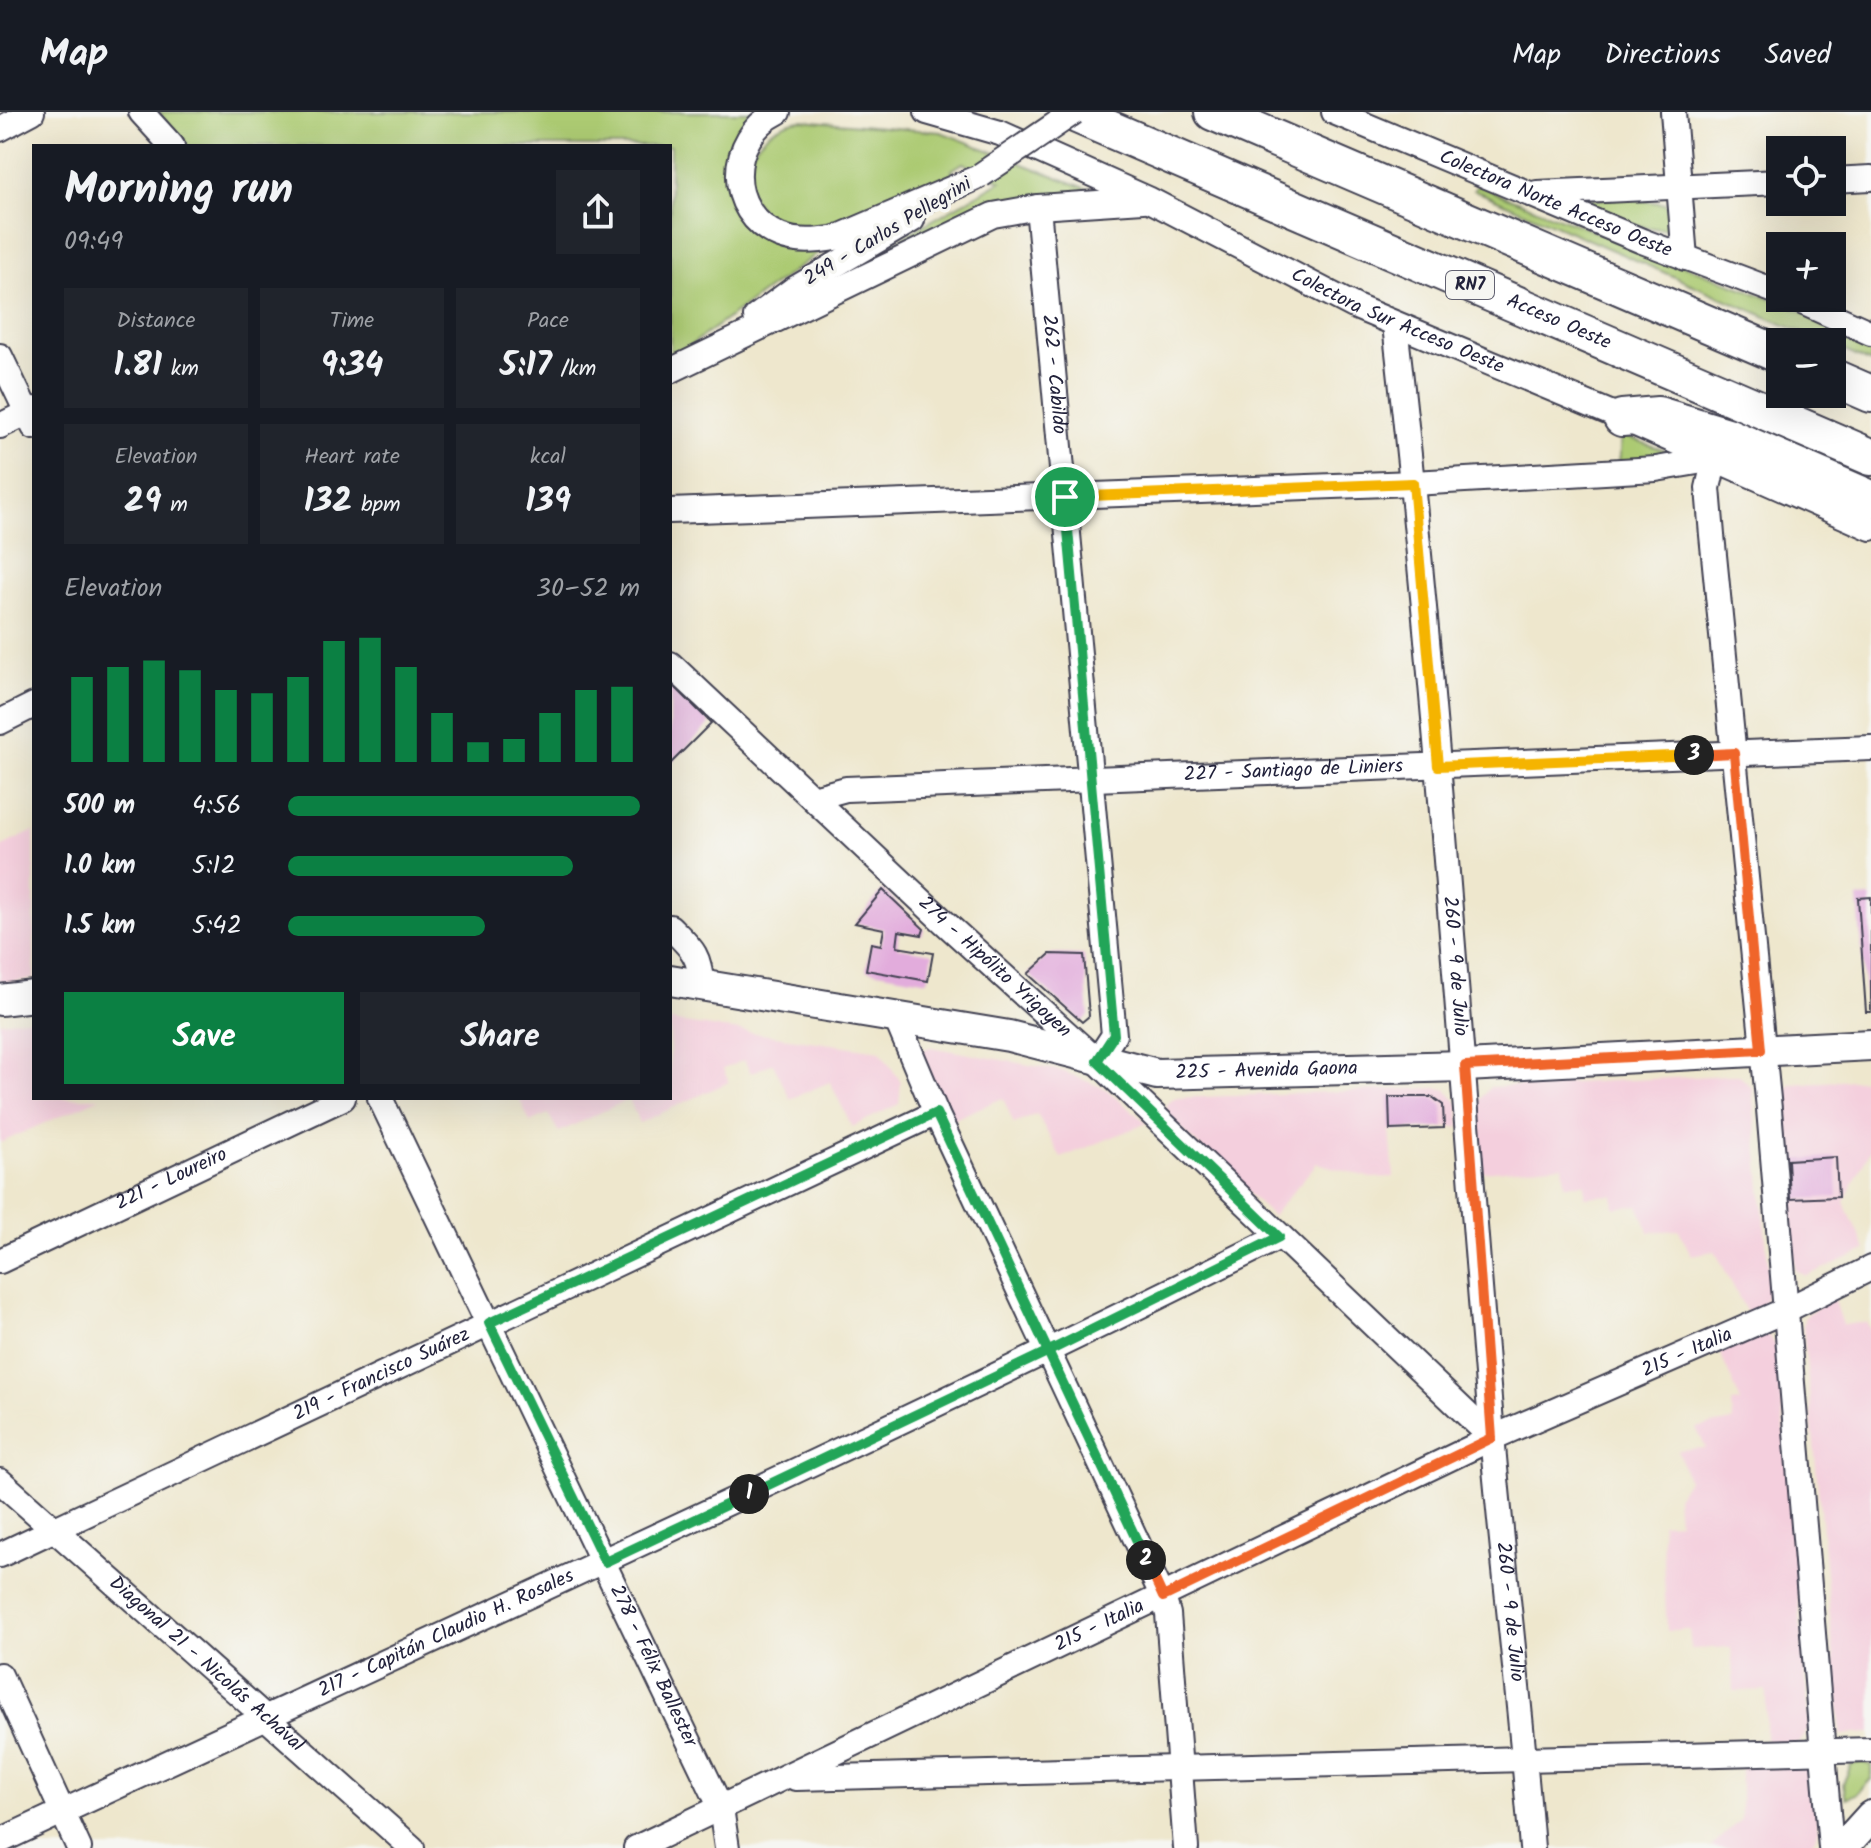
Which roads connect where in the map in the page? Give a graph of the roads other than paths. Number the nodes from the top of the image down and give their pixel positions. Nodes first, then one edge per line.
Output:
1 (32, 112) edge
2 (141, 112) edge
3 (778, 112) edge
4 (927, 112) edge
5 (1072, 112) edge
6 (1213, 112) edge
7 (1334, 112) edge
8 (1376, 112) edge
9 (1673, 112) edge
10 (0, 129) edge
11 (1393, 137) junction
12 (170, 144) edge
13 (978, 177) junction
14 (1871, 178) edge
15 (1846, 179) edge
16 (1766, 182) edge
17 (1679, 185) junction
18 (1531, 193) junction
19 (1148, 199) junction
20 (1038, 207) junction
21 (1685, 258) junction
22 (1766, 288) edge
23 (1824, 312) edge
24 (1395, 325) junction
25 (1871, 333) edge
26 (1766, 349) edge
27 (704, 355) junction
28 (0, 356) edge
29 (672, 370) edge
30 (1846, 383) edge
31 (1871, 394) edge
32 (32, 416) edge
33 (1622, 418) junction
34 (0, 426) edge
35 (1871, 457) edge
36 (1715, 459) junction
37 (1413, 483) junction
38 (1065, 497) junction
39 (1871, 499) edge
40 (672, 511) edge
41 (1871, 528) edge
42 (672, 666) edge
43 (32, 706) edge
44 (0, 722) edge
45 (1871, 748) edge
46 (1734, 753) junction
47 (1438, 766) junction
48 (1092, 779) junction
49 (813, 798) junction
50 (672, 929) edge
51 (672, 980) edge
52 (701, 984) junction
53 (32, 996) edge
54 (0, 1000) edge
55 (896, 1018) junction
56 (1871, 1045) edge
57 (1761, 1050) junction
58 (1097, 1061) junction
59 (1465, 1066) junction
60 (339, 1100) edge
61 (381, 1100) edge
62 (936, 1113) junction
63 (1279, 1237) junction
64 (0, 1261) edge
65 (1871, 1268) edge
66 (1786, 1310) junction
67 (489, 1323) junction
68 (1049, 1351) junction
69 (1492, 1438) junction
70 (0, 1481) edge
71 (55, 1530) junction
72 (0, 1555) edge
73 (605, 1562) junction
74 (1163, 1597) junction
75 (0, 1675) edge
76 (265, 1719) junction
77 (1871, 1750) edge
78 (1823, 1751) junction
79 (1525, 1761) junction
80 (1179, 1769) junction
81 (786, 1779) junction
82 (721, 1808) junction
83 (62, 1812) junction
84 (1871, 1816) edge
85 (0, 1841) edge
86 (79, 1848) edge
87 (412, 1848) edge
88 (636, 1848) edge
89 (727, 1848) edge
90 (1186, 1848) edge
91 (1532, 1848) edge
92 (1831, 1848) edge
93 (1842, 1848) edge

1 - 10 street
2 - 12 street
3 - 13 street
4 - 19 street, Colectora Sur Acceso Oeste
5 - 13 street, 249 - Carlos Pellegrini, bridge
5 - 35 highway, Acceso Oeste / RN7
6 - 26 highway
7 - 11 street, Colectora Norte Acceso Oeste
8 - 11 street
9 - 17 street
11 - 18 street, Colectora Norte Acceso Oeste
13 - 27 street, 249 - Carlos Pellegrini
14 - 15 street
16 - 17 street
17 - 18 street
17 - 21 street
18 - 21 street, Colectora Norte Acceso Oeste
19 - 20 street, 249 - Carlos Pellegrini
19 - 24 street, Colectora Sur Acceso Oeste
20 - 27 street, 249 - Carlos Pellegrini
20 - 38 street, 262 - Cabildo
21 - 22 street, Colectora Norte Acceso Oeste
23 - 25 street
24 - 33 street, Colectora Sur Acceso Oeste
24 - 37 street, 260 - 9 de Julio
27 - 29 street, 249 - Carlos Pellegrini
28 - 32 street
30 - 31 highway
32 - 34 street
33 - 36 street, Colectora Sur Acceso Oeste
33 - 39 highway
36 - 37 street
36 - 41 street, Colectora Sur Acceso Oeste
36 - 46 street
37 - 38 street
37 - 47 street, 260 - 9 de Julio
38 - 40 street
38 - 48 street, 262 - Cabildo
42 - 49 street, 274 - Hipólito Yrigoyen
43 - 44 street
45 - 46 street, 227 - Santiago de Liniers
46 - 47 street, 227 - Santiago de Liniers
46 - 57 street
47 - 48 street, 227 - Santiago de Liniers
47 - 59 street, 260 - 9 de Julio
48 - 49 street, 227 - Santiago de Liniers
48 - 58 street, 262 - Cabildo
49 - 58 street, 274 - Hipólito Yrigoyen
50 - 52 street
51 - 52 main road, 225 - Avenida Gaona
52 - 55 main road, 225 - Avenida Gaona
53 - 54 main road
55 - 58 main road, 225 - Avenida Gaona
55 - 62 street
56 - 57 main road, 225 - Avenida Gaona
57 - 59 main road, 225 - Avenida Gaona
57 - 66 street
58 - 59 main road, 225 - Avenida Gaona
58 - 63 street, 274 - Hipólito Yrigoyen
59 - 69 street, 260 - 9 de Julio
60 - 64 street, 221 - Loureiro
61 - 67 street, 278 - Félix Ballester
62 - 67 street, 219 - Francisco Suárez
62 - 68 street
63 - 68 street, 217 - Capitán Claudio H. Rosales
63 - 69 street, 274 - Hipólito Yrigoyen
65 - 66 street, 215 - Italia
66 - 69 street, 215 - Italia
66 - 78 street
67 - 71 street, 219 - Francisco Suárez
67 - 73 street, 278 - Félix Ballester
68 - 73 street, 217 - Capitán Claudio H. Rosales
68 - 74 street
69 - 74 street, 215 - Italia
69 - 79 street, 260 - 9 de Julio
70 - 71 street, Diagonal 21 - Nicolás Achával
71 - 72 street, 219 - Francisco Suárez
71 - 76 street, Diagonal 21 - Nicolás Achával
73 - 76 street, 217 - Capitán Claudio H. Rosales
73 - 82 street, 278 - Félix Ballester
74 - 80 street
74 - 81 street, 215 - Italia
75 - 83 street
76 - 83 street, 217 - Capitán Claudio H. Rosales
76 - 87 street, Diagonal 21 - Nicolás Achával
77 - 78 street
78 - 79 street
78 - 92 street
79 - 80 street
79 - 91 street, 260 - 9 de Julio
80 - 81 street
80 - 90 street
81 - 82 street, 215 - Italia
82 - 88 street, 215 - Italia
82 - 89 street, 278 - Félix Ballester
83 - 85 street, 217 - Capitán Claudio H. Rosales
83 - 86 street
84 - 93 main road

